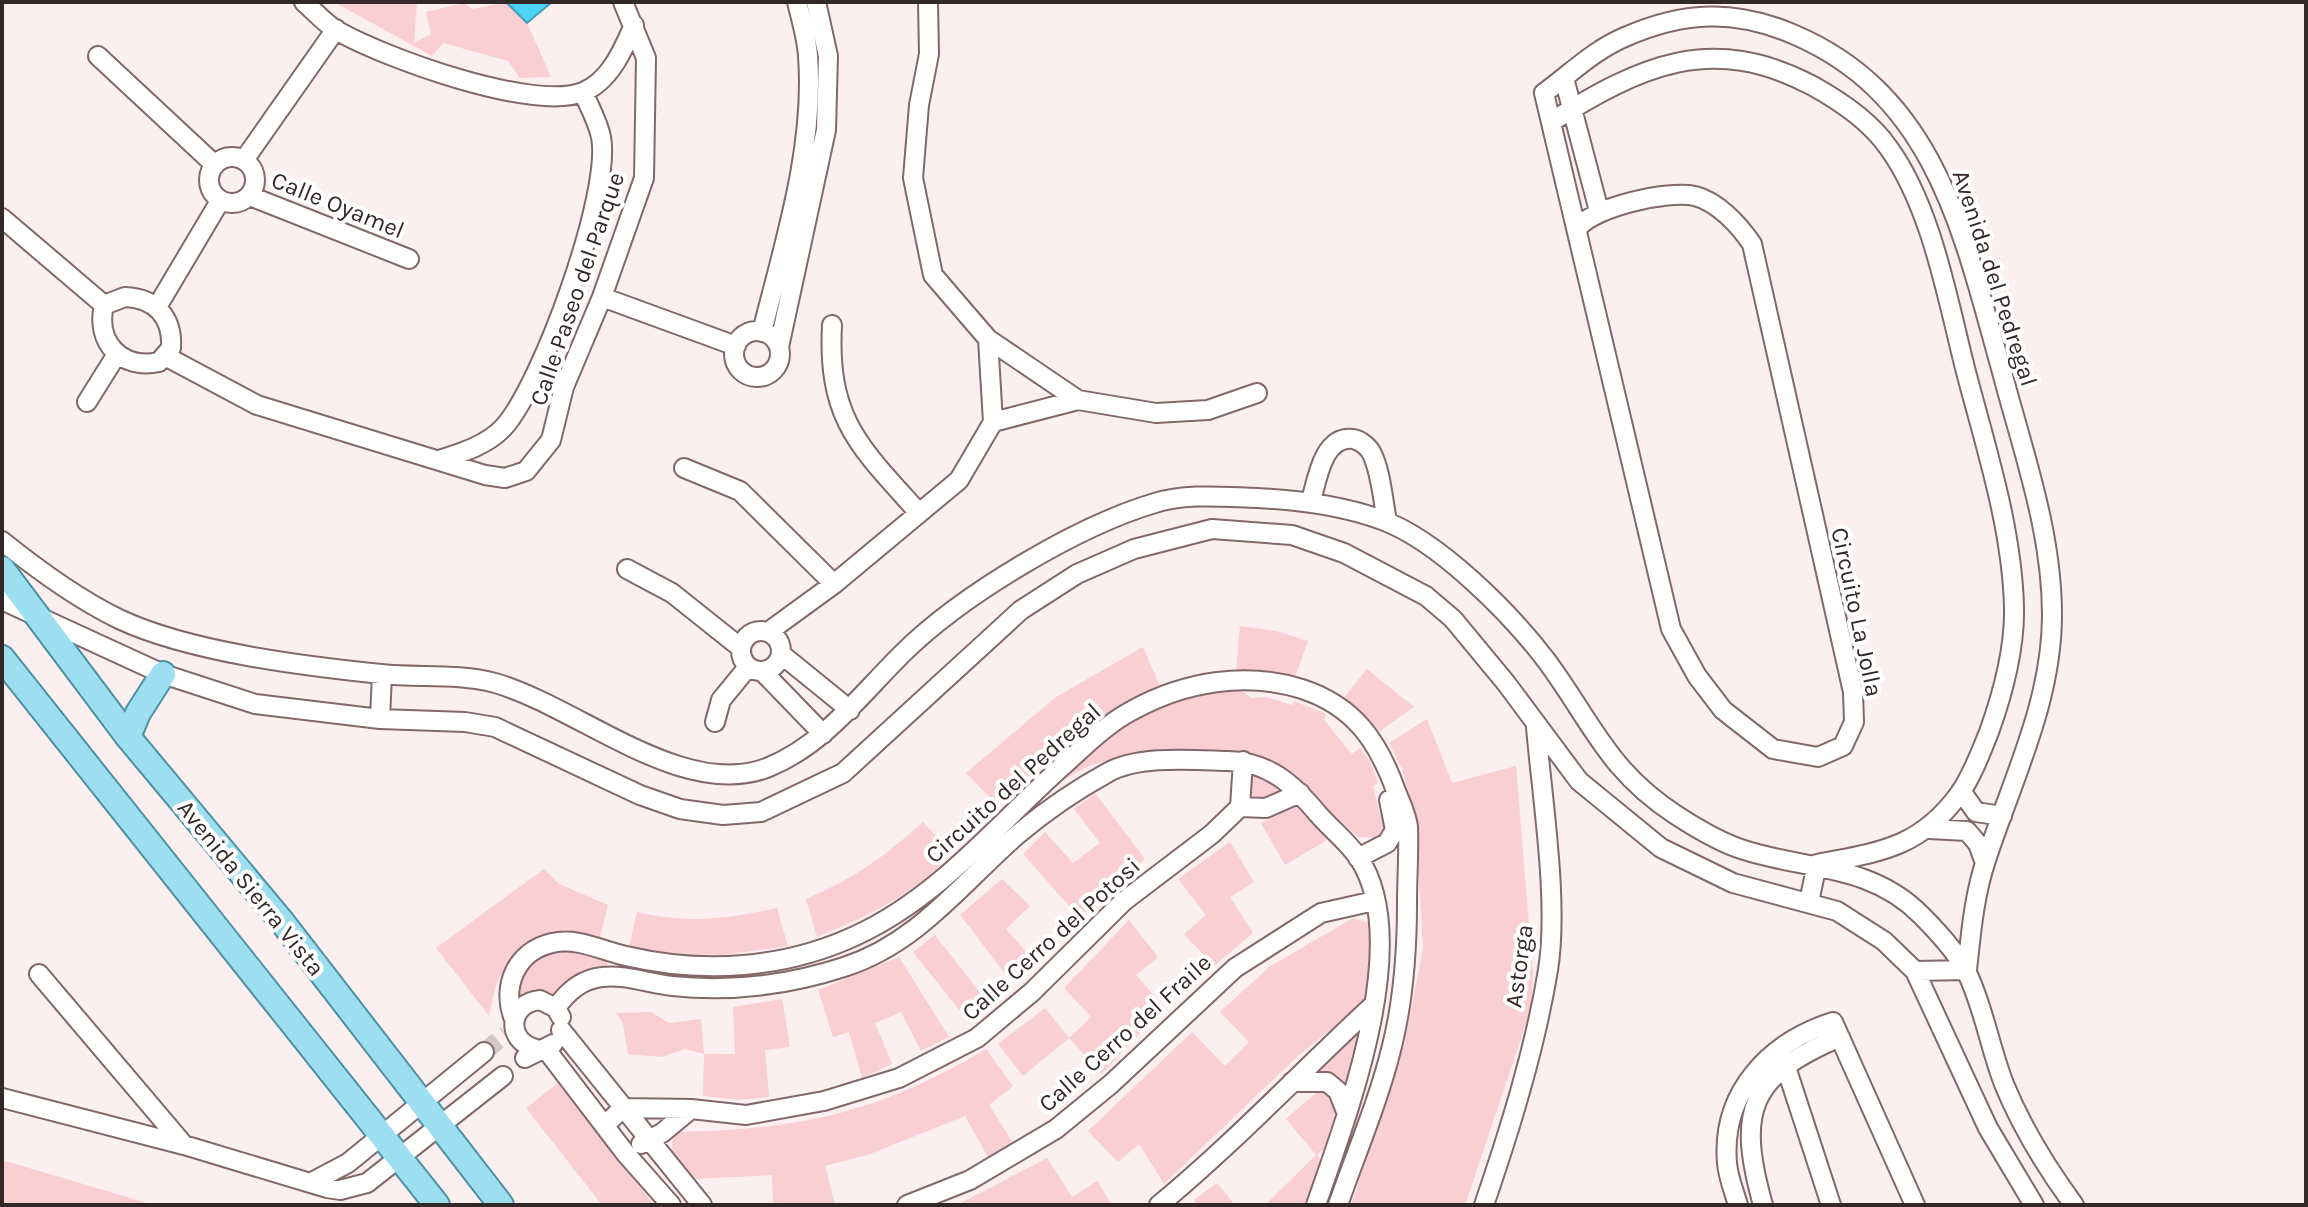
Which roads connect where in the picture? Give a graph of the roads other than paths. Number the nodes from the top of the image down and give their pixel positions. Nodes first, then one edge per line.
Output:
1 (304, 2) edge
2 (623, 2) edge
3 (797, 2) edge
4 (816, 2) edge
5 (928, 2) edge
6 (634, 25) junction
7 (336, 29) junction
8 (98, 56) dead end
9 (1564, 78) junction
10 (583, 92) junction
11 (1544, 93) joint
12 (1572, 109) junction
13 (1551, 122) junction
14 (244, 160) junction
15 (215, 165) junction
16 (250, 196) junction
17 (220, 201) junction
18 (1599, 211) junction
19 (2, 218) edge
20 (1577, 229) junction
21 (409, 259) dead end
22 (1973, 273) junction
23 (1943, 282) junction
24 (602, 297) junction
25 (104, 305) junction
26 (157, 307) junction
27 (832, 325) dead end
28 (762, 332) junction
29 (988, 339) junction
30 (736, 346) junction
31 (779, 347) junction
32 (117, 354) junction
33 (167, 357) junction
34 (1257, 393) dead end
35 (1078, 400) junction
36 (87, 402) dead end
37 (993, 422) junction
38 (439, 460) junction
39 (684, 468) dead end
40 (1209, 496) junction
41 (1311, 501) junction
42 (919, 513) junction
43 (1387, 521) junction
44 (1212, 529) junction
45 (2, 541) edge
46 (2, 569) edge
47 (627, 569) dead end
48 (834, 584) junction
49 (2, 600) edge
50 (33, 614) junction
51 (768, 632) junction
52 (741, 648) junction
53 (781, 654) junction
54 (2, 658) edge
55 (755, 669) junction
56 (163, 674) junction
57 (382, 674) junction
58 (1279, 682) junction
59 (850, 710) junction
60 (380, 719) junction
61 (715, 722) dead end
62 (1536, 727) junction
63 (823, 734) junction
64 (128, 737) junction
65 (1243, 761) junction
66 (1961, 791) junction
67 (1300, 793) junction
68 (1240, 807) junction
69 (2002, 816) junction
70 (1929, 829) junction
71 (1358, 858) junction
72 (1985, 863) junction
73 (1817, 864) junction
74 (1374, 901) junction
75 (1809, 902) junction
76 (607, 951) junction
77 (629, 957) junction
78 (1967, 970) junction
79 (1915, 971) junction
80 (39, 974) dead end
81 (612, 977) junction
82 (1371, 1007) junction
83 (556, 1008) junction
84 (511, 1027) junction
85 (561, 1030) junction
86 (1837, 1030) junction
87 (484, 1052) tunnel mouth
88 (535, 1052) junction
89 (1785, 1064) junction
90 (503, 1076) dead end
91 (1294, 1079) junction
92 (2, 1098) edge
93 (421, 1104) junction
94 (623, 1108) junction
95 (691, 1109) junction
96 (1347, 1114) junction
97 (439, 1125) junction
98 (605, 1125) junction
99 (382, 1135) junction
100 (649, 1139) junction
101 (184, 1145) junction
102 (626, 1154) junction
103 (398, 1158) junction
104 (314, 1181) junction
105 (2031, 1202) edge
106 (437, 1205) edge
107 (501, 1205) edge
108 (671, 1205) edge
109 (702, 1205) edge
110 (907, 1205) edge
111 (1159, 1205) edge
112 (1316, 1205) edge
113 (1338, 1205) edge
114 (1484, 1205) edge
115 (1738, 1205) edge
116 (1763, 1205) edge
117 (1831, 1205) edge
118 (1915, 1205) edge
119 (2074, 1205) edge

1 - 7 street
2 - 6 street, Calle Paseo del Parque
3 - 28 street
4 - 31 street
5 - 29 street
6 - 10 street
6 - 24 street, Calle Paseo del Parque
7 - 10 street
7 - 14 street, Calle Oyamel
8 - 15 street
9 - 11 street, Avenida del Pedregal
9 - 12 street
9 - 22 street, Avenida del Pedregal
10 - 38 street, Calle Paseo del Parque
11 - 13 street, Circuito La Jolla
12 - 13 street, Avenida del Pedregal
12 - 18 street
12 - 23 street, Avenida del Pedregal
13 - 20 street, Circuito La Jolla
14 - 15 street
14 - 16 street
15 - 17 street
16 - 17 street
16 - 21 street, Calle Oyamel
17 - 26 street
18 - 20 street, Circuito La Jolla
18 - 20 street, Circuito La Jolla
19 - 25 street
22 - 23 street
22 - 69 street, Avenida del Pedregal
23 - 66 street, Avenida del Pedregal
24 - 30 street
24 - 38 street, Calle Paseo del Parque
25 - 26 street
25 - 32 street
26 - 33 street
27 - 42 street
28 - 30 street
28 - 31 street
29 - 35 street
29 - 37 street
30 - 31 street
32 - 33 street
32 - 36 street
33 - 38 street, Calle Paseo del Parque
34 - 35 street
35 - 37 street
37 - 42 street
39 - 48 street
40 - 41 street
40 - 44 street
40 - 59 street
41 - 43 street
41 - 43 street
42 - 48 street
43 - 73 street
44 - 60 street
44 - 62 street
45 - 57 street
46 - 50 main road, Avenida Sierra Vista
47 - 52 street
48 - 51 street
49 - 50 street
50 - 56 street
50 - 64 main road, Avenida Sierra Vista
51 - 52 street
51 - 53 street
52 - 55 street
53 - 55 street
53 - 59 street
54 - 99 main road, Avenida Sierra Vista
55 - 61 street
55 - 63 street
56 - 60 street
56 - 64 main road
57 - 60 street
57 - 63 street
58 - 71 street
58 - 77 street, Circuito del Pedregal
58 - 113 street, Circuito del Pedregal
59 - 63 street
62 - 75 street
62 - 114 street, Astorga
64 - 93 main road, Avenida Sierra Vista
65 - 67 street, Circuito del Pedregal
65 - 68 street
65 - 81 street, Circuito del Pedregal
66 - 69 street
66 - 70 street, Avenida del Pedregal
67 - 68 street
67 - 71 street, Circuito del Pedregal
68 - 95 street, Calle Cerro del Potosi
69 - 72 street, Avenida del Pedregal
70 - 72 street
70 - 73 street, Avenida del Pedregal
71 - 74 street, Circuito del Pedregal
72 - 78 street, Avenida del Pedregal
73 - 75 street
73 - 78 street
74 - 82 street, Circuito del Pedregal
74 - 110 street, Calle Cerro del Fraile
75 - 79 street
76 - 77 street, Circuito del Pedregal
76 - 81 street
76 - 84 street, Circuito del Pedregal
77 - 81 street
78 - 79 street
78 - 119 street
79 - 105 street
80 - 101 street
81 - 83 street
82 - 91 street
82 - 96 street, Circuito del Pedregal
83 - 84 street
83 - 85 street
84 - 88 street
85 - 88 street
85 - 94 street
86 - 89 street
86 - 115 street
86 - 118 street
87 - 93 street
88 - 98 street
89 - 116 street
89 - 117 street
90 - 97 street
91 - 96 street
91 - 111 street
92 - 101 street
93 - 97 main road, Avenida Sierra Vista
93 - 99 street
94 - 95 street, Calle Cerro del Potosi
94 - 98 street
94 - 100 street
95 - 100 street
96 - 112 street, Circuito del Pedregal
97 - 103 street
97 - 107 main road, Avenida Sierra Vista
98 - 102 street
99 - 103 main road, Avenida Sierra Vista
99 - 104 street
100 - 102 street
100 - 109 street
101 - 104 street
102 - 108 street
103 - 104 street
103 - 106 main road, Avenida Sierra Vista

